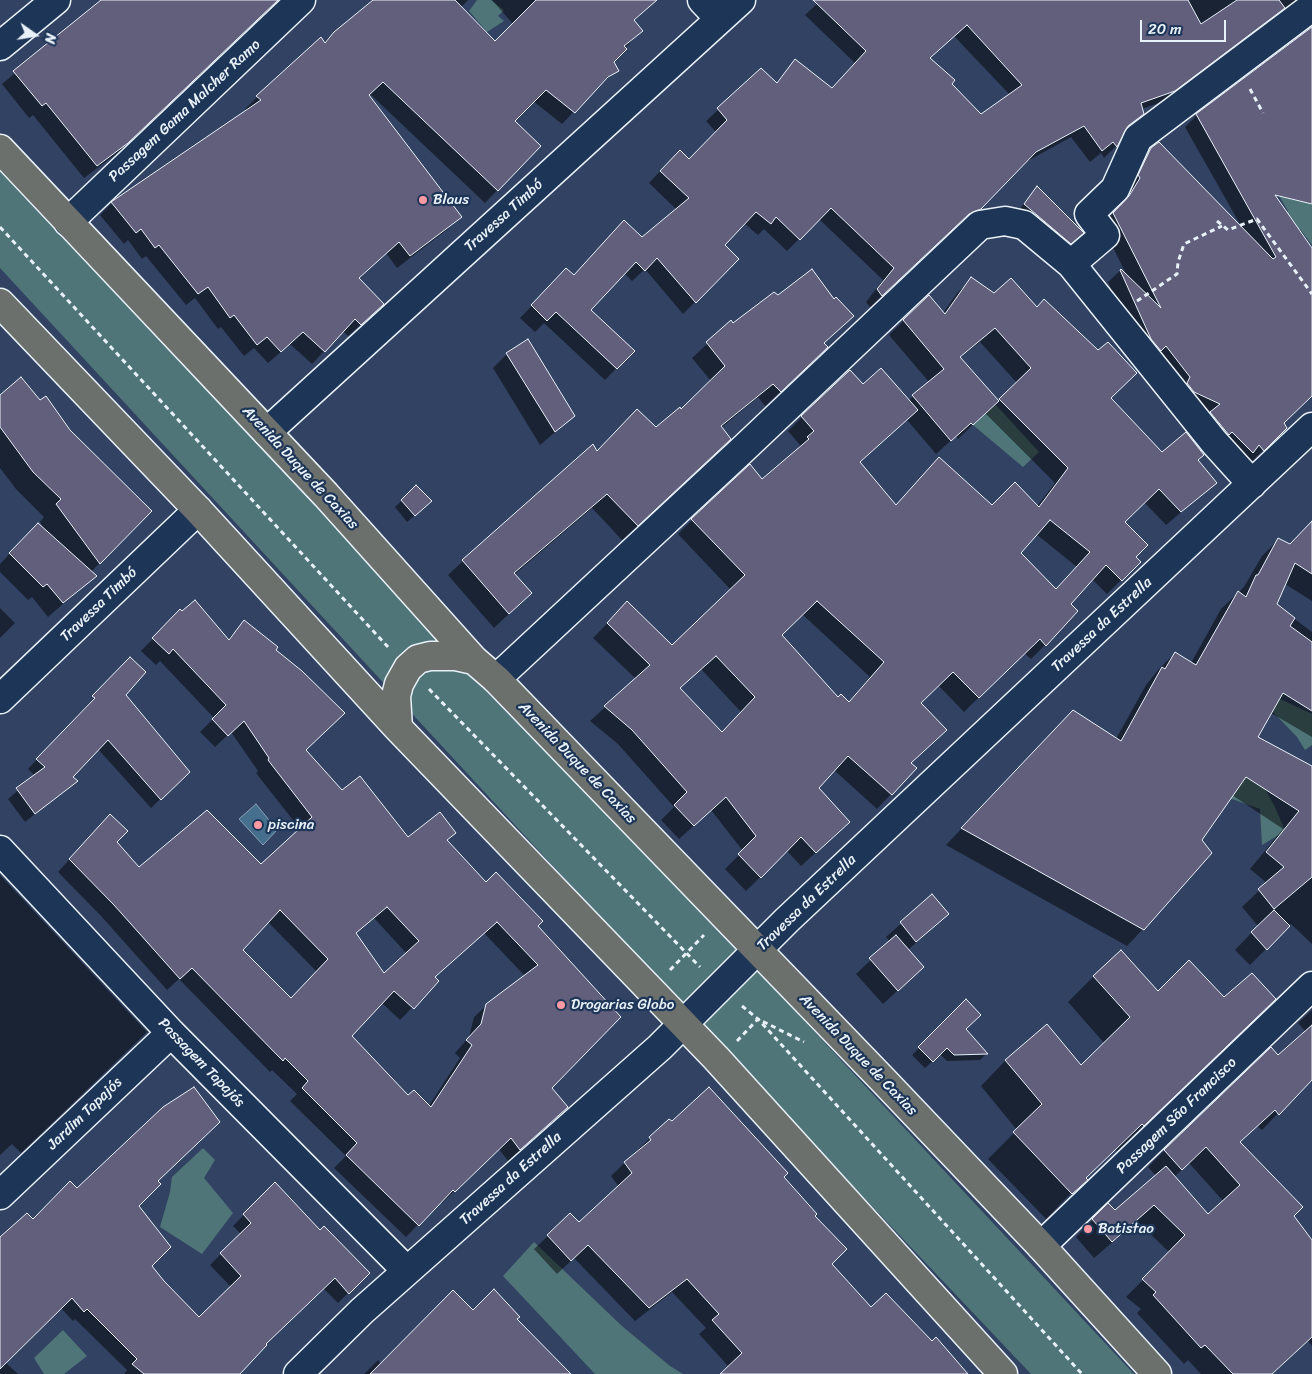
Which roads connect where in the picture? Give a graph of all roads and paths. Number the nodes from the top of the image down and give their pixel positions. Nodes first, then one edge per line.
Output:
1 (56, 0) edge
2 (301, 0) edge
3 (741, 0) edge
4 (1312, 7) edge
5 (711, 10) edge
6 (0, 46) edge
7 (0, 150) edge
8 (1217, 221) dead end
9 (68, 222) junction
10 (1222, 226) junction
11 (0, 227) edge
12 (1071, 264) junction
13 (1312, 294) edge
14 (0, 303) edge
15 (1114, 318) junction
16 (1312, 427) edge
17 (267, 432) junction
18 (1252, 484) junction
19 (198, 510) junction
20 (474, 660) junction
21 (408, 668) junction
22 (496, 679) junction
23 (0, 699) edge
24 (398, 728) junction
25 (0, 850) edge
26 (724, 916) junction
27 (757, 951) junction
28 (686, 953) junction
29 (1312, 986) edge
30 (720, 988) junction
31 (651, 989) junction
32 (758, 1019) junction
33 (683, 1024) junction
34 (171, 1033) junction
35 (812, 1045) dead end
36 (716, 1058) junction
37 (0, 1195) edge
38 (1042, 1246) junction
39 (406, 1272) junction
40 (298, 1374) edge
41 (1003, 1374) edge
42 (1082, 1374) edge
43 (1157, 1374) edge

1 - 6 street
2 - 9 street, Passagem Gama Malcher Ramo
3 - 5 street, Travessa Timbó
4 - 12 street
5 - 17 street, Travessa Timbó
7 - 9 main road, Avenida Duque de Caxias
8 - 10 path
9 - 17 main road, Avenida Duque de Caxias
10 - 13 path
10 - 15 path
11 - 21 path
12 - 15 street
12 - 22 street
14 - 19 main road
15 - 18 street
16 - 18 street, Travessa da Estrella
17 - 20 main road, Avenida Duque de Caxias
18 - 27 street, Travessa da Estrella
19 - 23 street, Travessa Timbó
19 - 24 main road
20 - 21 main road
20 - 22 main road, Avenida Duque de Caxias
21 - 24 main road
21 - 28 path
22 - 26 main road, Avenida Duque de Caxias
24 - 31 main road
25 - 34 street, Passagem Tapajós
26 - 27 main road, Avenida Duque de Caxias
26 - 28 path
27 - 30 street, Travessa da Estrella
27 - 38 main road, Avenida Duque de Caxias
28 - 30 path
28 - 31 path
29 - 38 street, Passagem São Francisco
30 - 32 path
30 - 33 street, Travessa da Estrella
31 - 33 main road
32 - 35 path
32 - 36 path
32 - 42 path
33 - 36 main road
33 - 39 street, Travessa da Estrella
34 - 37 street, Jardim Tapajós
34 - 39 street, Passagem Tapajós
36 - 41 main road
38 - 43 main road, Avenida Duque de Caxias
39 - 40 street, Travessa da Estrella

